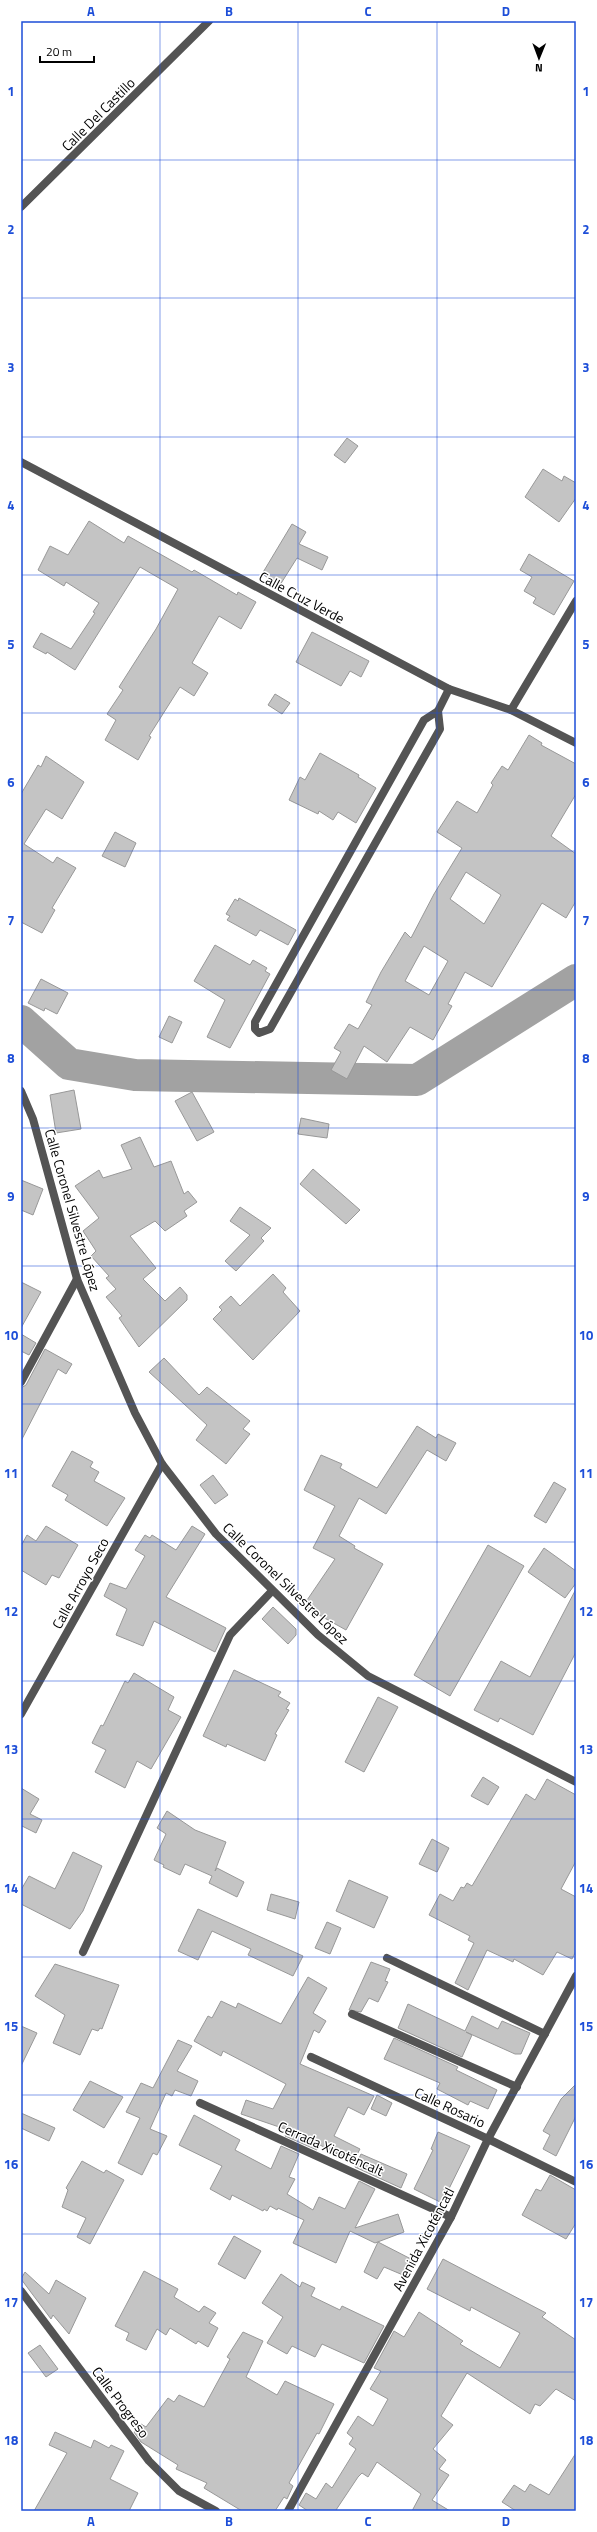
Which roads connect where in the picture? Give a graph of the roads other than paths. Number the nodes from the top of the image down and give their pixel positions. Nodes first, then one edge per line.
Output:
1 (209, 21) edge
2 (21, 207) edge
3 (21, 462) edge
4 (576, 601) edge
5 (449, 689) junction
6 (511, 710) junction
7 (438, 711) junction
8 (576, 743) edge
9 (21, 1091) edge
10 (77, 1279) junction
11 (21, 1382) edge
12 (162, 1464) junction
13 (272, 1591) junction
14 (21, 1714) edge
15 (576, 1782) edge
16 (83, 1952) dead end
17 (387, 1958) dead end
18 (576, 1976) edge
19 (352, 2014) dead end
20 (545, 2034) junction
21 (311, 2057) dead end
22 (517, 2087) junction
23 (200, 2103) dead end
24 (488, 2139) junction
25 (576, 2182) edge
26 (451, 2217) junction
27 (21, 2291) edge
28 (216, 2511) edge
29 (288, 2511) edge

1 - 2 street, Calle Del Castillo
3 - 5 street, Calle Cruz Verde
4 - 6 street
5 - 6 street, Calle Cruz Verde
5 - 7 street
6 - 8 street, Calle Cruz Verde
7 - 7 street
9 - 10 street, Calle Coronel Silvestre López
10 - 11 street
10 - 12 street, Calle Coronel Silvestre López
12 - 13 street, Calle Coronel Silvestre López
12 - 14 street, Calle Arroyo Seco
13 - 15 street, Calle Coronel Silvestre López
13 - 16 street
17 - 20 street
18 - 20 street, Avenida Xicoténcatl
19 - 22 street
20 - 22 street, Avenida Xicoténcatl
21 - 24 street, Calle Rosario
22 - 24 street, Avenida Xicoténcatl
23 - 26 street, Cerrada Xicoténcalt
24 - 25 street, Calle Rosario
24 - 26 street, Avenida Xicoténcatl
26 - 29 street, Avenida Xicoténcatl
27 - 28 street, Calle Progreso

